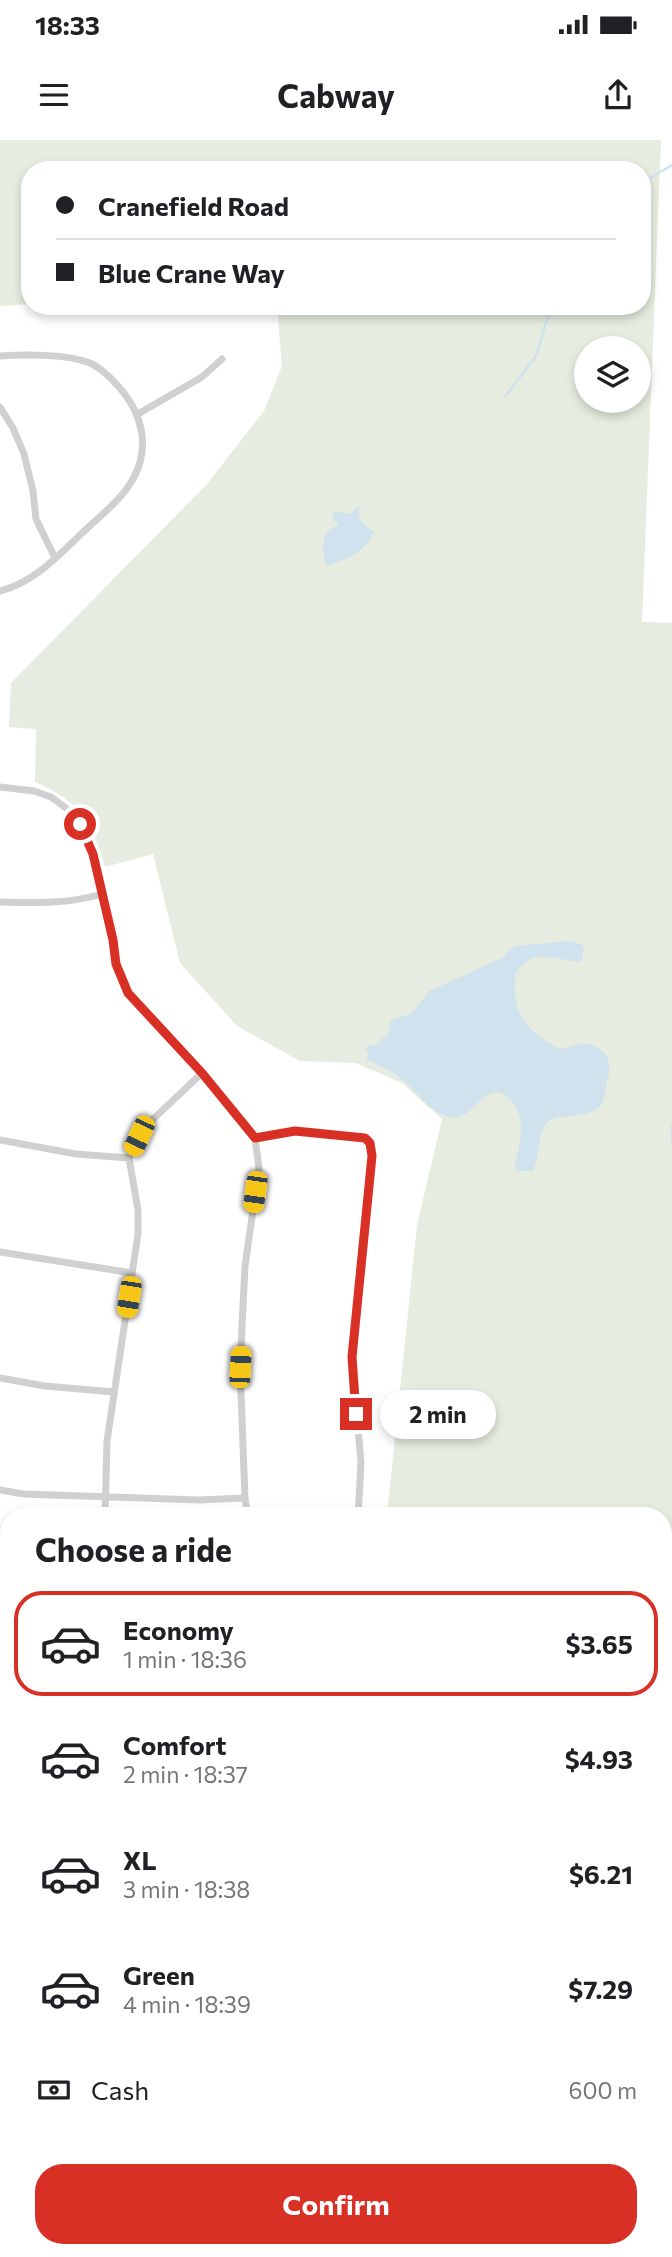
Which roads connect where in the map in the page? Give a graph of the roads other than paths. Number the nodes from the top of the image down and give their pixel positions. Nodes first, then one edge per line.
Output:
1 (0, 356) edge
2 (222, 359) dead end
3 (0, 407) edge
4 (138, 414) junction
5 (55, 558) junction
6 (0, 591) edge
7 (0, 787) edge
8 (103, 894) junction
9 (0, 902) edge
10 (202, 1073) junction
11 (255, 1138) junction
12 (0, 1140) edge
13 (129, 1158) junction
14 (0, 1252) edge
15 (132, 1273) junction
16 (0, 1378) edge
17 (114, 1392) junction
18 (0, 1490) edge
19 (105, 1497) junction
20 (245, 1498) junction
21 (105, 1507) edge
22 (246, 1507) edge
23 (359, 1507) edge

1 - 4 street
2 - 4 street
3 - 5 street
4 - 5 street
5 - 6 street
7 - 8 street
8 - 9 street
8 - 10 street
10 - 11 street
10 - 13 street
11 - 20 street
11 - 23 street
12 - 13 street
13 - 15 street
14 - 15 street
15 - 17 street
16 - 17 street
17 - 19 street
18 - 19 street
19 - 20 street
19 - 21 street
20 - 22 street

